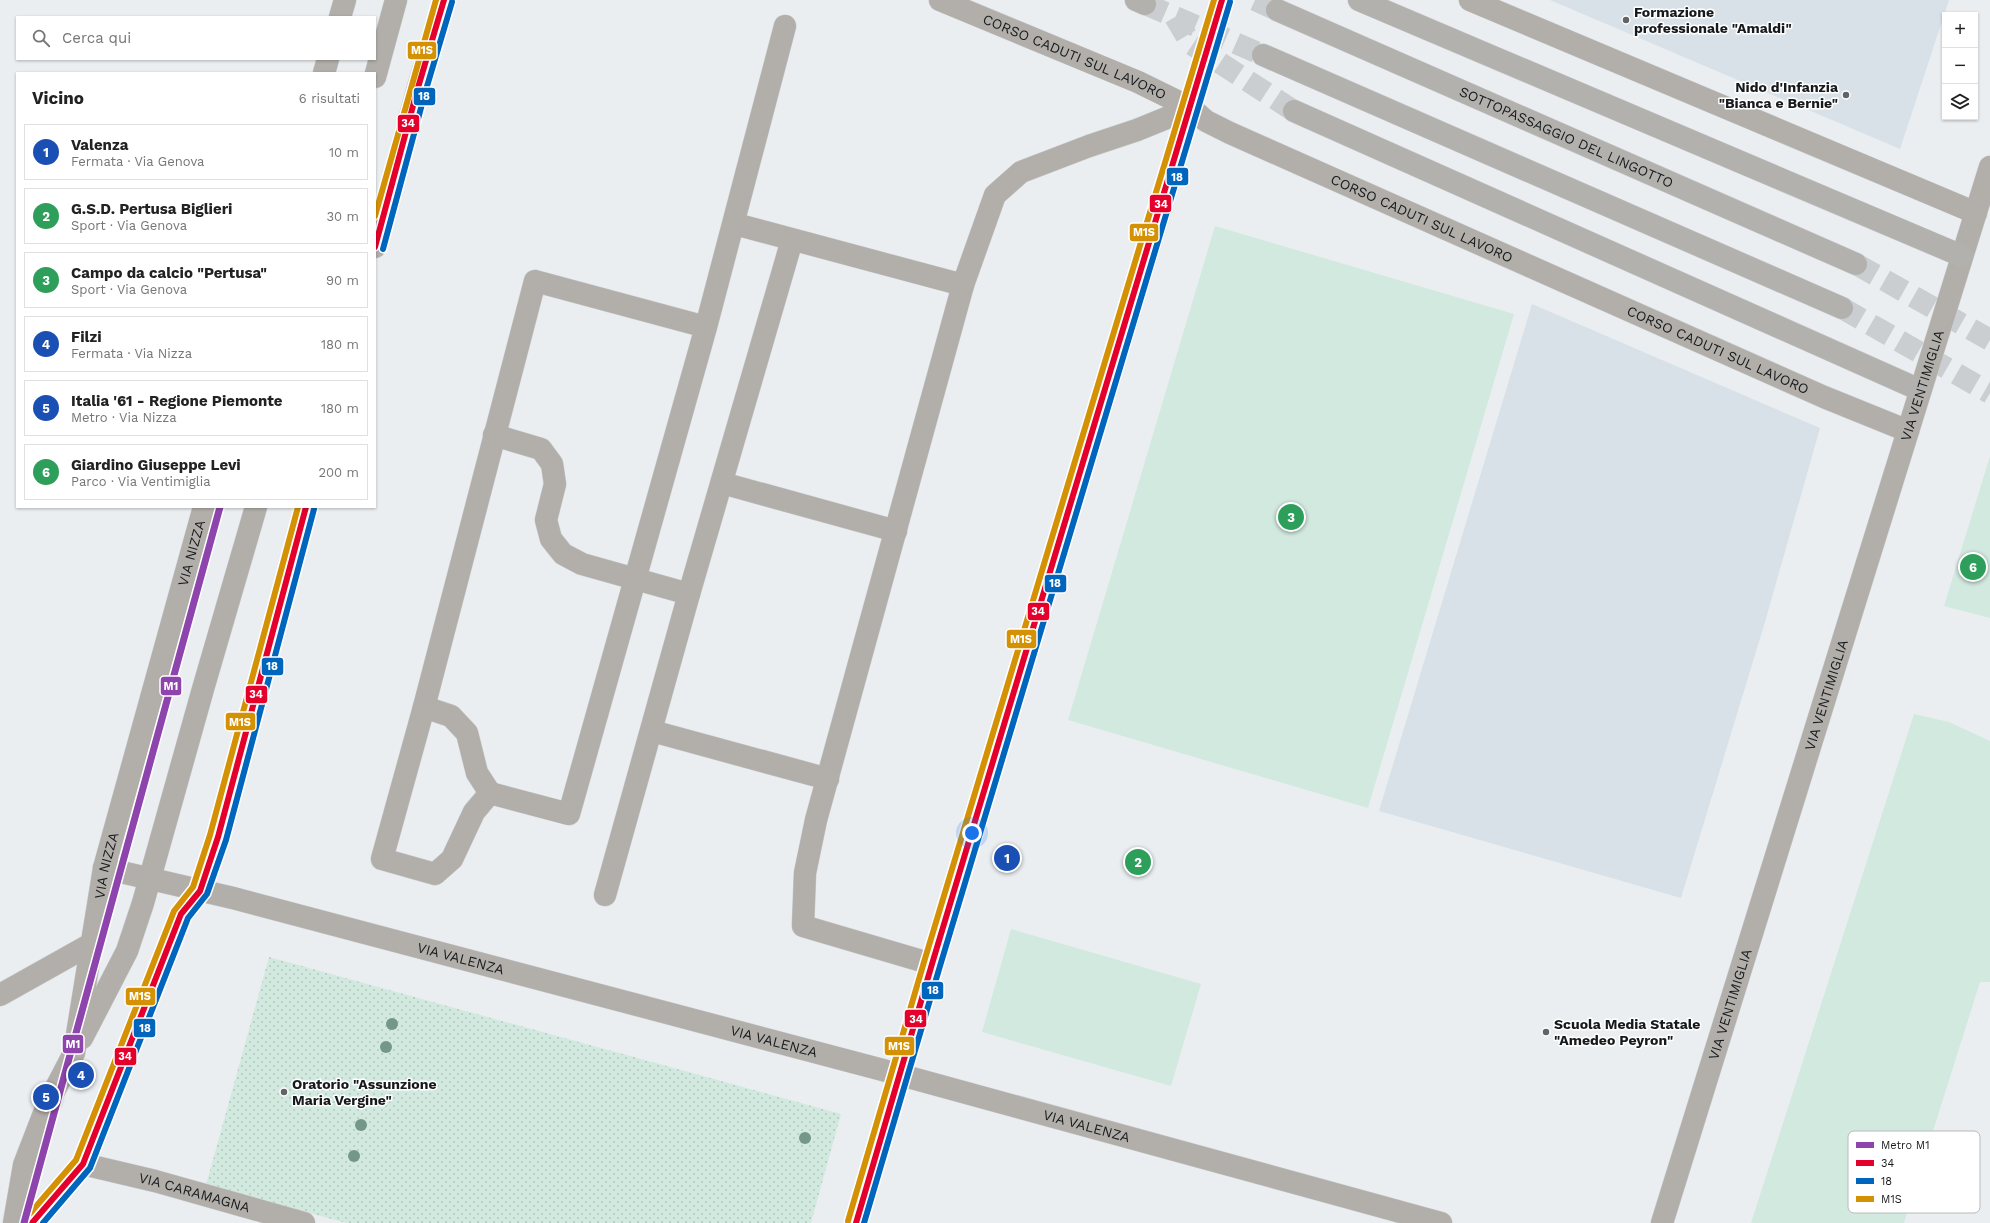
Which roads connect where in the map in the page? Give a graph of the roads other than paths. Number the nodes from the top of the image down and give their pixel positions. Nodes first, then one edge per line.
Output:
1 (345, 0) edge
2 (396, 0) edge
3 (444, 0) edge
4 (940, 0) edge
5 (1222, 0) edge
6 (1358, 0) edge
7 (1470, 0) edge
8 (1277, 10) tunnel mouth
9 (340, 16) edge
10 (785, 26) dead end
11 (1263, 55) tunnel mouth
12 (328, 60) edge
13 (324, 72) edge
14 (376, 73) edge
15 (1191, 108) junction
16 (1294, 111) tunnel mouth
17 (1990, 167) edge
18 (1976, 213) junction
19 (735, 224) junction
20 (792, 240) junction
21 (376, 244) edge
22 (1962, 256) junction
23 (1856, 264) tunnel mouth
24 (963, 285) junction
25 (1842, 308) tunnel mouth
26 (706, 327) junction
27 (1920, 390) junction
28 (1908, 431) junction
29 (494, 435) junction
30 (722, 483) junction
31 (204, 508) edge
32 (256, 508) edge
33 (306, 508) edge
34 (896, 531) junction
35 (636, 579) junction
36 (689, 594) junction
37 (424, 707) junction
38 (652, 731) junction
39 (828, 779) junction
40 (490, 793) junction
41 (104, 868) junction
42 (150, 878) junction
43 (200, 891) junction
44 (605, 895) dead end
45 (91, 944) junction
46 (932, 964) junction
47 (0, 995) edge
48 (74, 1053) junction
49 (900, 1075) junction
50 (83, 1164) junction
51 (14, 1223) edge
52 (32, 1223) edge
53 (304, 1223) edge
54 (856, 1223) edge
55 (1441, 1223) edge
56 (1662, 1223) edge

1 - 9 street
2 - 14 street
3 - 21 street
4 - 15 street, CORSO CADUTI SUL LAVORO
5 - 15 street
6 - 22 main road
7 - 18 street
8 - 23 main road, SOTTOPASSAGGIO DEL LINGOTTO
10 - 19 street
11 - 25 main road
12 - 13 street
15 - 24 street
15 - 28 street, CORSO CADUTI SUL LAVORO
15 - 46 street
16 - 27 main road
17 - 18 street, VIA VENTIMIGLIA
18 - 22 street, VIA VENTIMIGLIA
19 - 20 street
19 - 26 street
20 - 24 street
20 - 30 street
22 - 27 street, VIA VENTIMIGLIA
24 - 34 street
26 - 29 street
26 - 35 street
27 - 28 street, VIA VENTIMIGLIA
28 - 56 street, VIA VENTIMIGLIA
29 - 35 street
29 - 37 street
30 - 34 street
30 - 36 street
31 - 41 street, VIA NIZZA
32 - 42 street
33 - 43 street
34 - 39 street
35 - 36 street
35 - 40 street
36 - 38 street
37 - 40 street
37 - 40 street
38 - 39 street
38 - 44 street
39 - 46 street
41 - 42 street, VIA VALENZA
41 - 45 street, VIA NIZZA
42 - 43 street, VIA VALENZA
42 - 48 street
43 - 49 street, VIA VALENZA
43 - 50 street
45 - 47 street
45 - 48 street, VIA NIZZA
46 - 49 street
48 - 51 street, VIA NIZZA
49 - 54 street
49 - 55 street, VIA VALENZA
50 - 52 street
50 - 53 street, VIA CARAMAGNA

